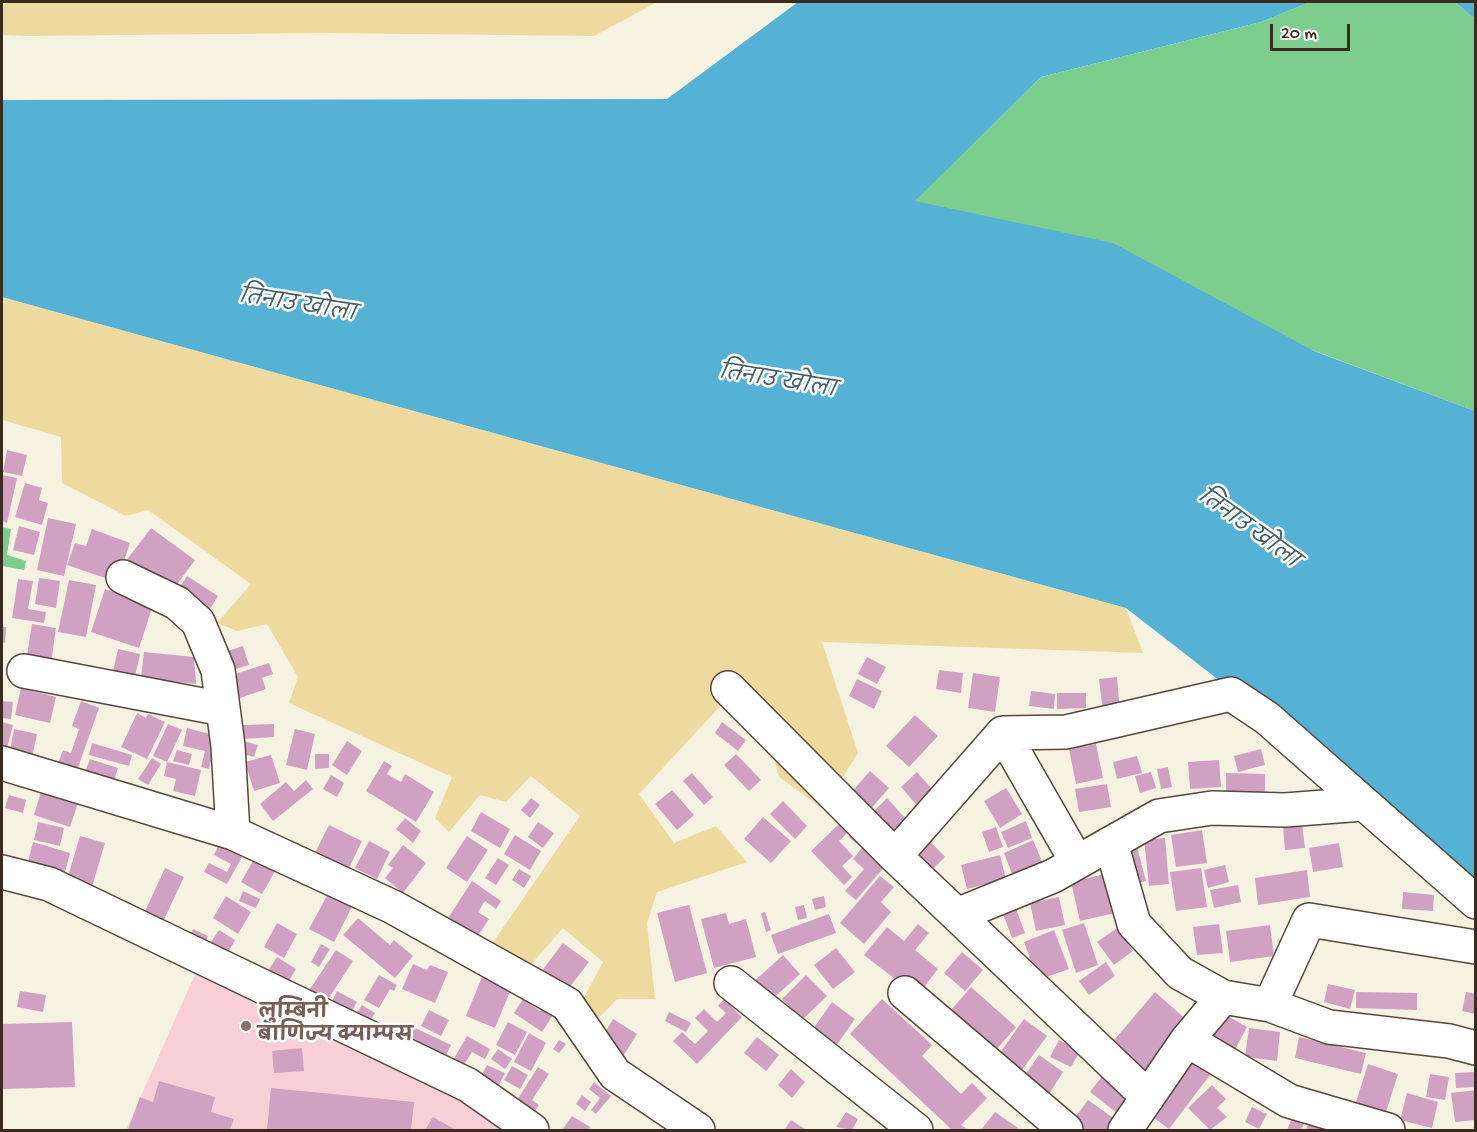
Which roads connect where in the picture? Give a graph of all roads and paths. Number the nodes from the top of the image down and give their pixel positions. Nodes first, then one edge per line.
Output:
1 (123, 577) dead end
2 (24, 671) dead end
3 (728, 687) dead end
4 (223, 709) junction
5 (1002, 733) junction
6 (2, 763) edge
7 (1363, 804) junction
8 (233, 833) junction
9 (1111, 843) junction
10 (895, 856) junction
11 (1077, 862) junction
12 (2, 872) edge
13 (1476, 902) edge
14 (957, 915) junction
15 (1476, 947) edge
16 (731, 983) dead end
17 (905, 993) dead end
18 (1223, 997) junction
19 (1270, 1005) junction
20 (1187, 1040) junction
21 (1476, 1048) edge
22 (1148, 1097) junction
23 (1125, 1130) edge
24 (532, 1131) edge
25 (698, 1131) edge
26 (916, 1131) edge
27 (1066, 1131) edge
28 (1388, 1131) edge

1 - 4 street
2 - 4 street
3 - 10 street
4 - 8 street
5 - 7 street
5 - 10 street
5 - 11 street
6 - 8 street
7 - 9 street
7 - 13 street
8 - 25 street
9 - 11 street
9 - 18 street
10 - 14 street
11 - 14 street
12 - 24 street
14 - 22 street
15 - 19 street
16 - 26 street
17 - 27 street
18 - 19 street
18 - 20 street
19 - 21 street
20 - 22 street
20 - 28 street
22 - 23 street

